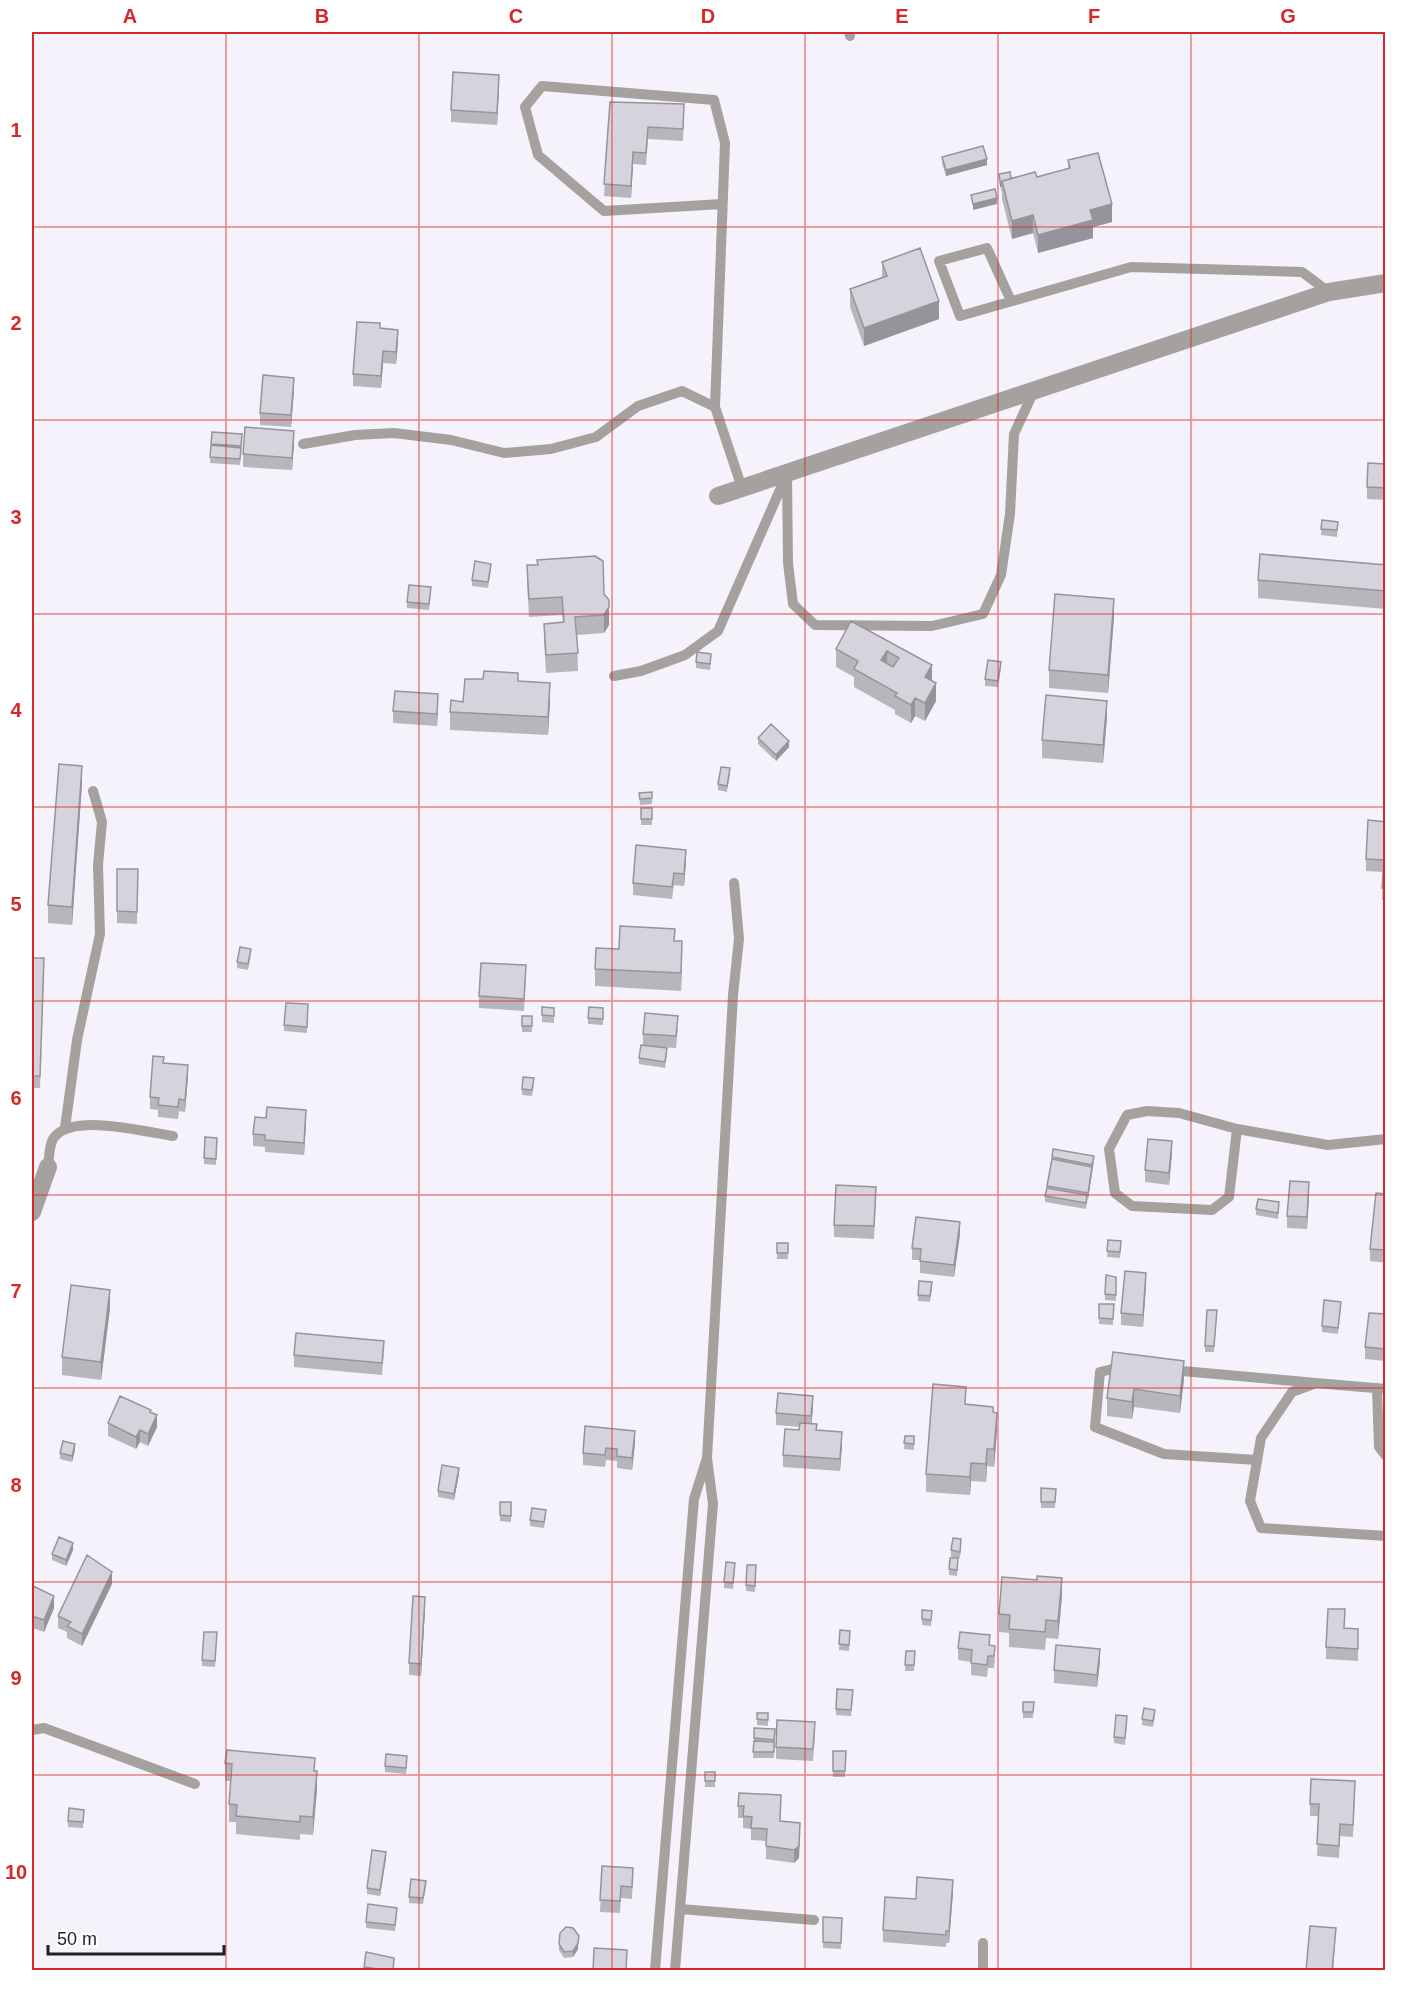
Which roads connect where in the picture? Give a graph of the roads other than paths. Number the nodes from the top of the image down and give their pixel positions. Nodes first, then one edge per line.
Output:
1 (722, 204) junction
2 (1386, 283) edge
3 (1329, 292) junction
4 (1011, 301) junction
5 (1034, 391) junction
6 (715, 407) junction
7 (303, 444) dead end
8 (787, 474) junction
9 (742, 488) junction
10 (718, 496) dead end
11 (614, 676) dead end
12 (93, 791) dead end
13 (734, 883) dead end
14 (64, 1128) junction
15 (1237, 1129) junction
16 (173, 1136) dead end
17 (1386, 1139) edge
18 (48, 1167) joint
19 (32, 1212) edge
20 (1141, 1367) edge
21 (1162, 1369) edge
22 (1316, 1383) junction
23 (1381, 1389) edge
24 (1386, 1456) edge
25 (707, 1458) junction
26 (1257, 1460) junction
27 (1386, 1536) edge
28 (32, 1730) edge
29 (195, 1784) dead end
30 (681, 1909) junction
31 (814, 1920) dead end
32 (983, 1943) dead end
33 (655, 1971) edge
34 (675, 1971) edge
35 (983, 1971) edge

1 - 1 lane
1 - 6 lane
2 - 3 street
3 - 4 lane
3 - 5 street
4 - 4 lane
5 - 8 street
5 - 8 lane
6 - 7 lane
6 - 9 lane
8 - 9 street
8 - 11 lane
9 - 10 street
12 - 14 lane
13 - 25 lane
14 - 16 lane
14 - 18 lane
15 - 15 lane
15 - 17 lane
18 - 19 street
20 - 26 lane
21 - 22 lane
22 - 23 lane
22 - 26 lane
23 - 24 lane
25 - 30 lane
25 - 33 lane
26 - 27 lane
28 - 29 lane
30 - 31 lane
30 - 34 lane
32 - 35 lane

